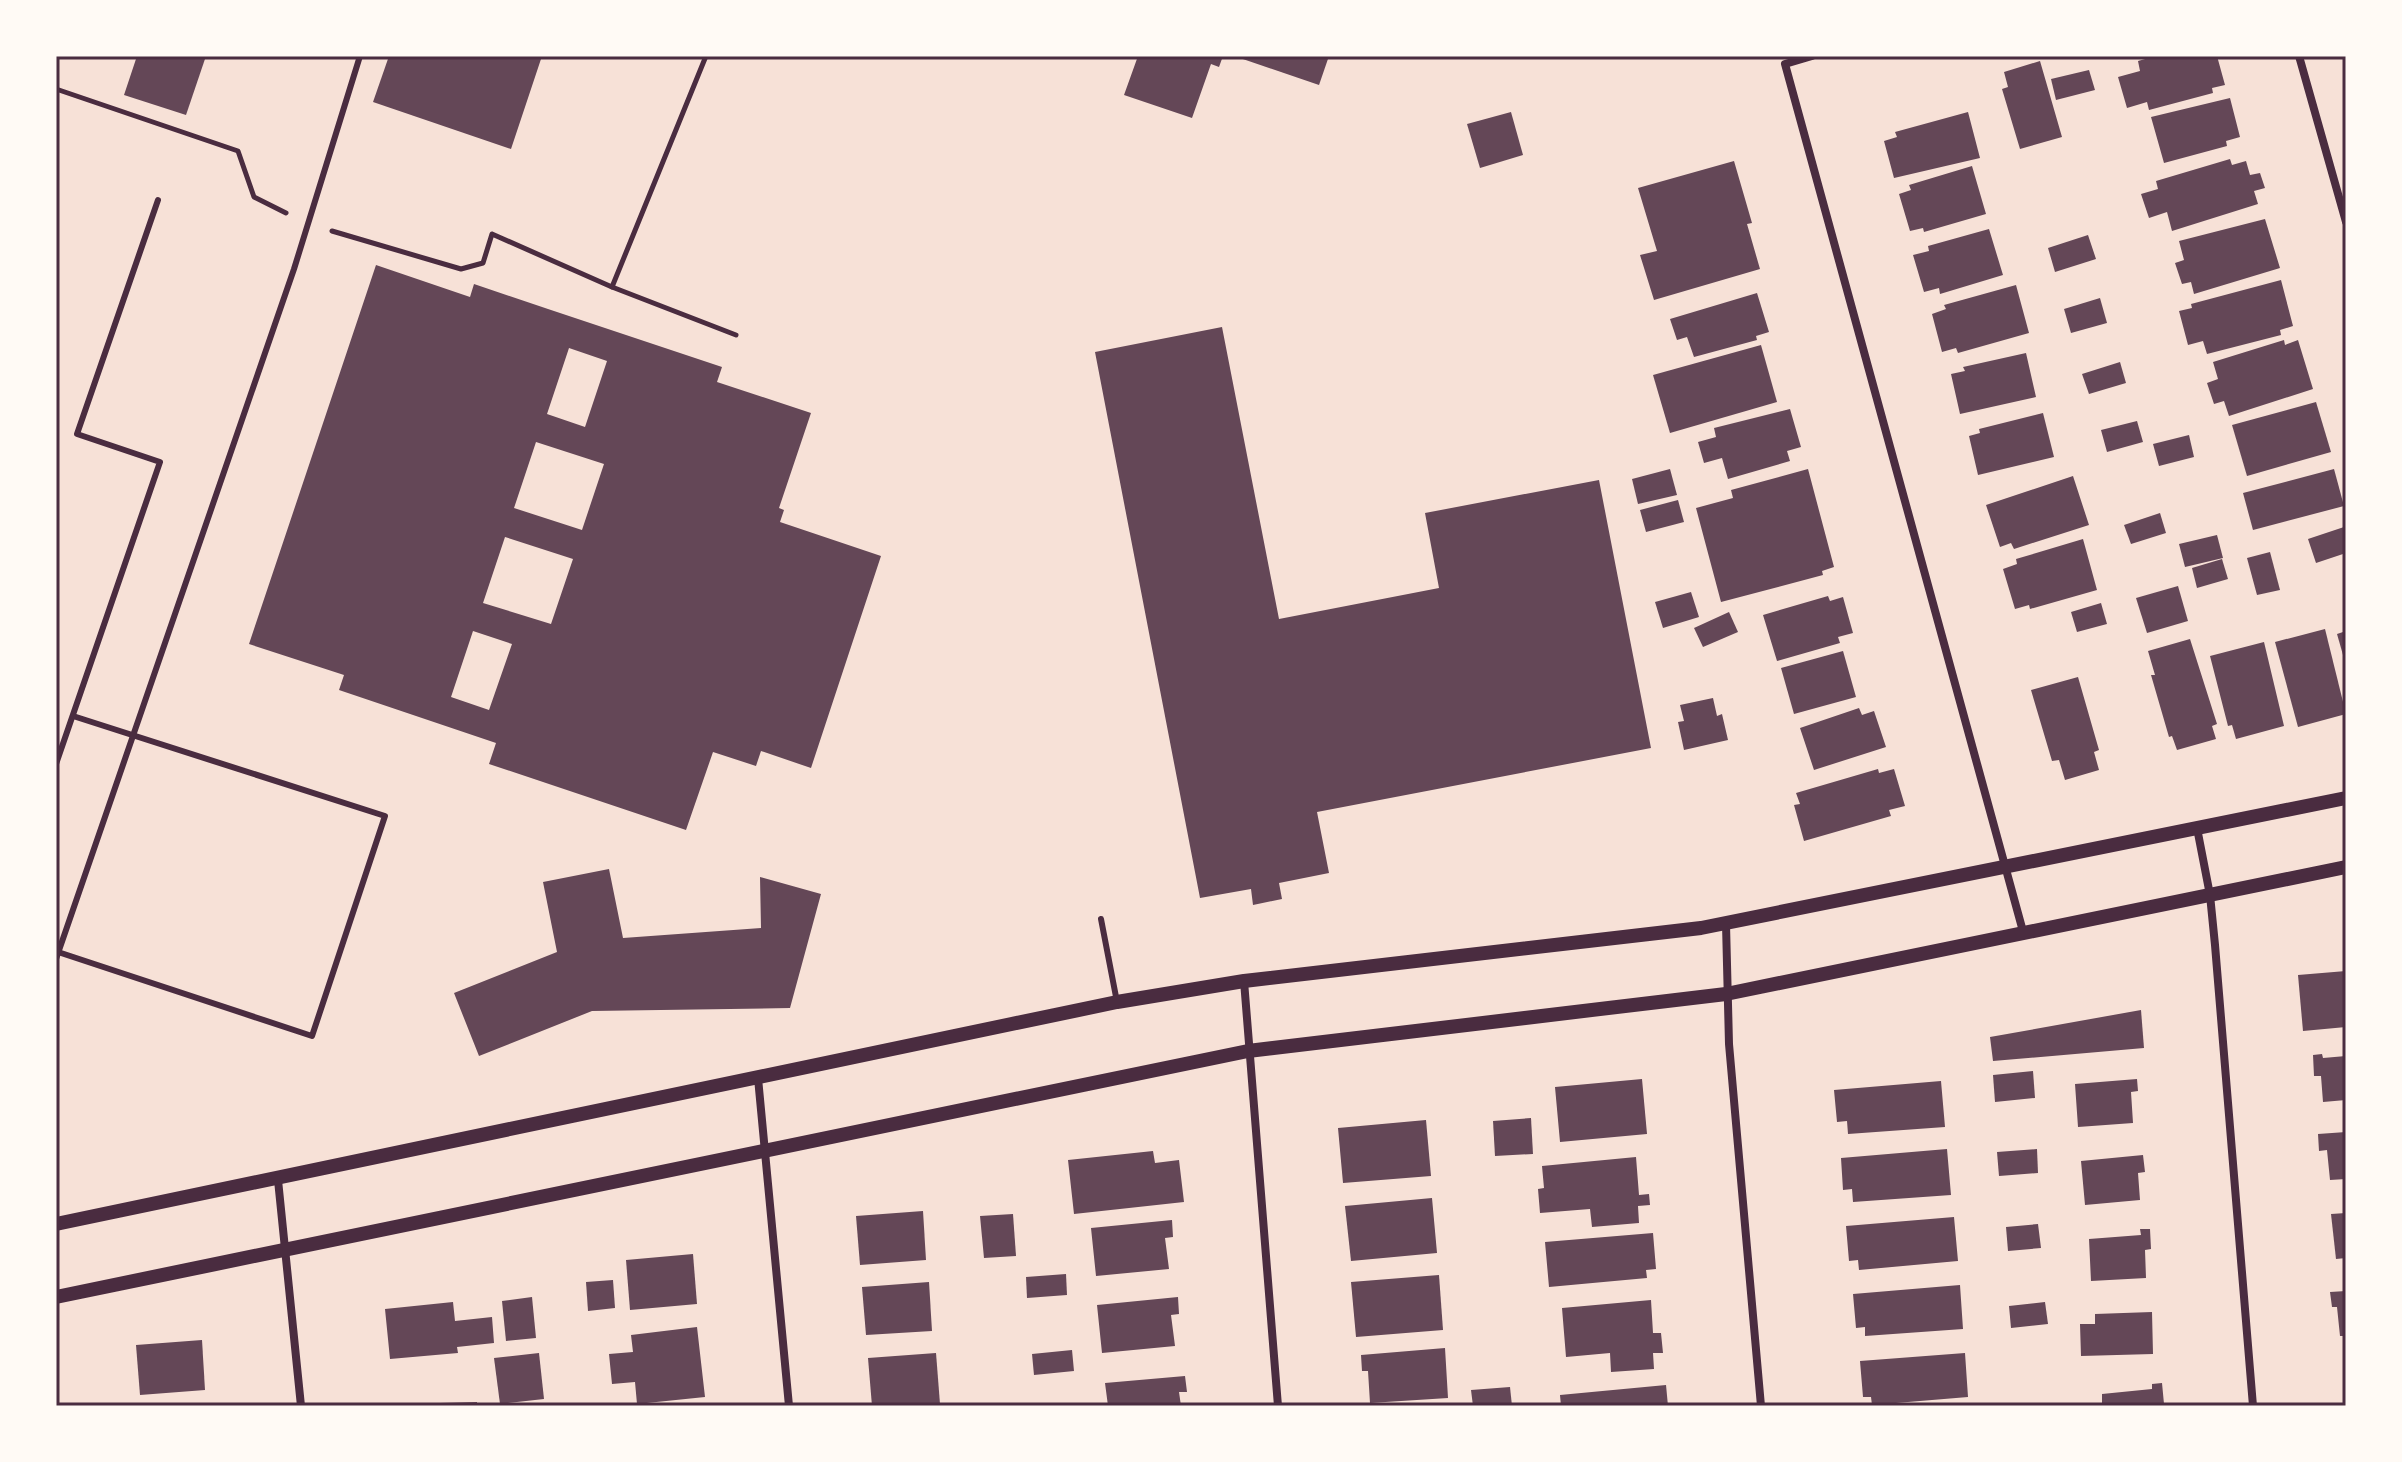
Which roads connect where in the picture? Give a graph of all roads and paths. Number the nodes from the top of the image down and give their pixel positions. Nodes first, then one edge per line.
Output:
1 (360, 56) edge
2 (706, 56) edge
3 (1812, 56) edge
4 (2299, 56) edge
5 (56, 89) edge
6 (158, 200) dead end
7 (2346, 222) edge
8 (308, 224) junction
9 (612, 287) junction
10 (736, 335) dead end
11 (73, 716) junction
12 (134, 733) junction
13 (56, 764) edge
14 (2346, 798) edge
15 (2197, 828) junction
16 (2006, 867) junction
17 (2346, 867) edge
18 (2210, 895) junction
19 (1101, 919) dead end
20 (1726, 924) junction
21 (2024, 935) junction
22 (57, 956) edge
23 (1244, 981) junction
24 (1726, 994) junction
25 (1117, 1002) junction
26 (1248, 1051) junction
27 (758, 1078) junction
28 (768, 1151) junction
29 (278, 1180) junction
30 (56, 1224) edge
31 (286, 1250) junction
32 (56, 1297) edge
33 (301, 1406) edge
34 (789, 1406) edge
35 (1278, 1406) edge
36 (1761, 1406) edge
37 (2253, 1406) edge

1 - 8 lane
2 - 9 path
3 - 16 street
4 - 7 street
5 - 8 path
6 - 11 lane
8 - 9 path
8 - 12 lane
9 - 10 path
11 - 12 lane
11 - 13 lane
12 - 22 lane
12 - 22 lane
14 - 15 street
15 - 16 street
15 - 18 street
16 - 20 street
16 - 21 street
17 - 18 street
18 - 21 street
18 - 37 street
19 - 25 lane
20 - 23 street
20 - 24 street
21 - 24 street
23 - 25 street
23 - 26 street
24 - 26 street
24 - 36 street
25 - 27 street
26 - 28 street
26 - 35 street
27 - 28 street
27 - 29 street
28 - 31 street
28 - 34 street
29 - 30 street
29 - 31 street
31 - 32 street
31 - 33 street

